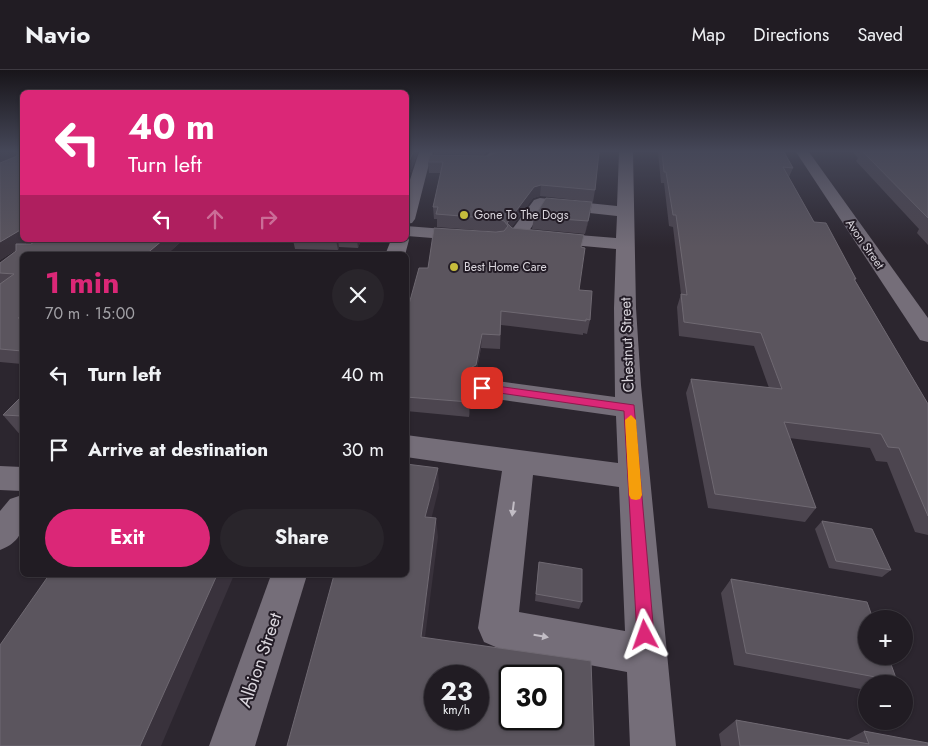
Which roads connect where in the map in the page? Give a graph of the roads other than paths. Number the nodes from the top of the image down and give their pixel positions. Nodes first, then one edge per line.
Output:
1 (417, 184) edge
2 (626, 184) edge
3 (824, 184) edge
4 (409, 210) edge
5 (626, 212) junction
6 (409, 231) edge
7 (486, 238) edge
8 (626, 244) junction
9 (928, 336) edge
10 (482, 388) dead end
11 (630, 408) junction
12 (409, 446) edge
13 (519, 461) junction
14 (634, 477) junction
15 (0, 478) edge
16 (20, 480) edge
17 (20, 511) edge
18 (0, 535) edge
19 (288, 577) edge
20 (647, 655) junction
21 (232, 746) edge
22 (653, 746) edge

1 - 4 street
2 - 5 street, Chestnut Street
3 - 9 street, Avon Street
5 - 8 street, Chestnut Street
5 - 8 street
6 - 7 street
8 - 11 street, Chestnut Street
10 - 11 street
11 - 14 street, Chestnut Street
12 - 13 street
13 - 14 street
13 -> 20 street
14 - 20 street, Chestnut Street
15 - 16 street
17 - 18 street
19 - 21 street, Albion Street
20 - 22 street, Chestnut Street

